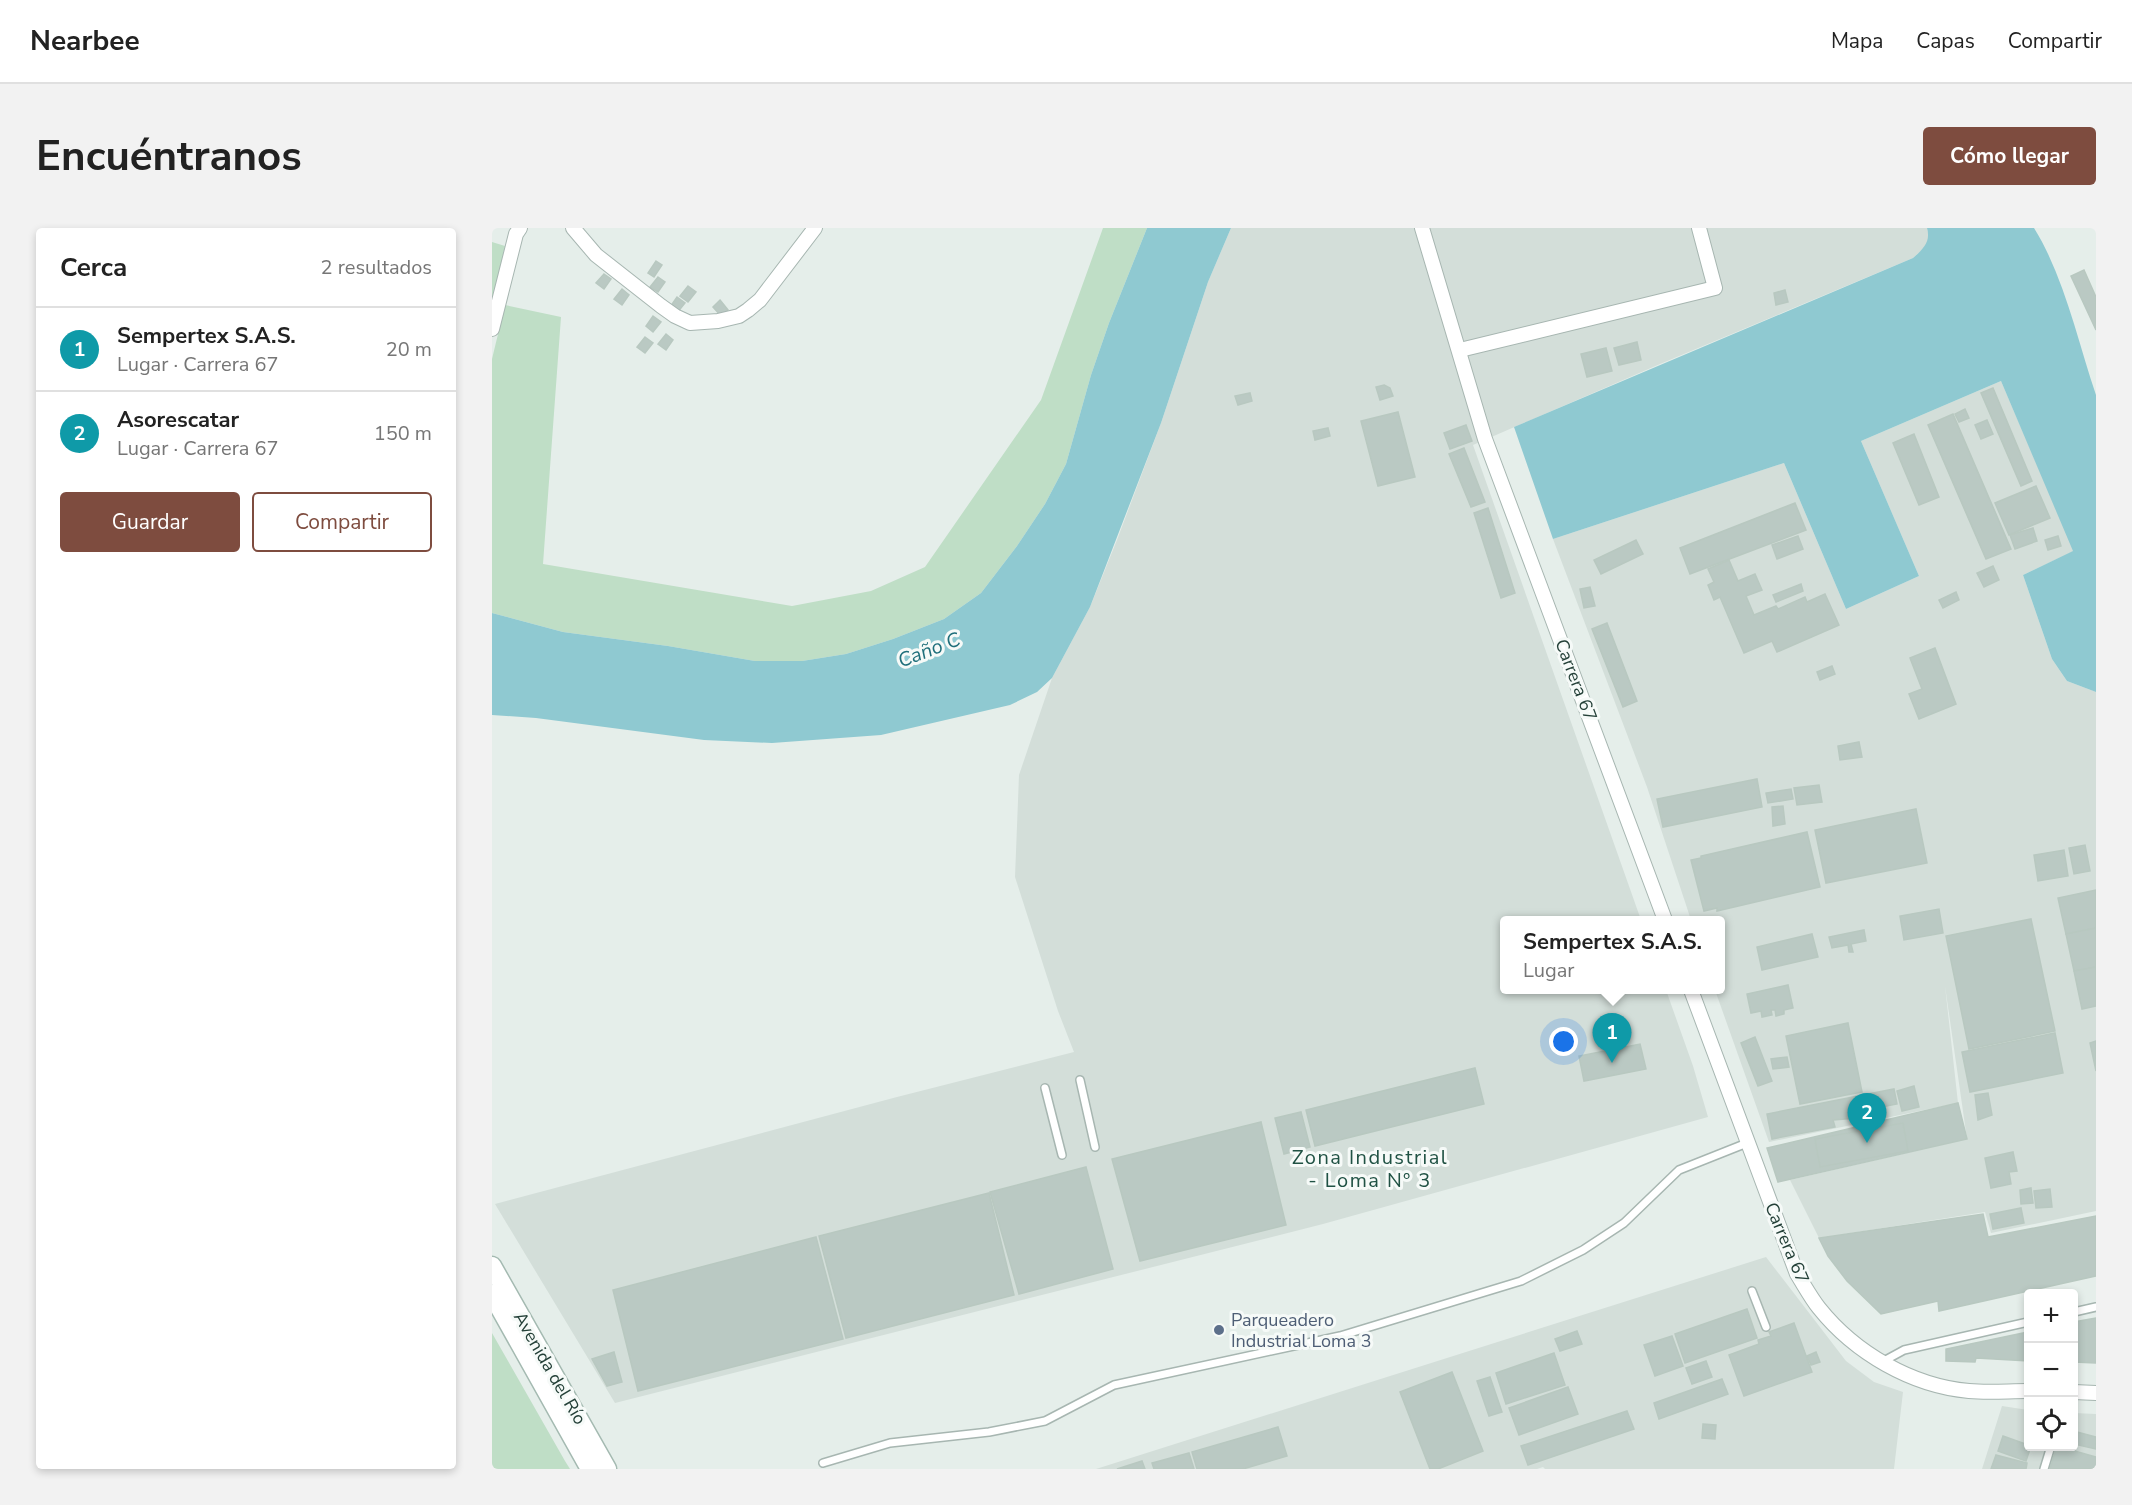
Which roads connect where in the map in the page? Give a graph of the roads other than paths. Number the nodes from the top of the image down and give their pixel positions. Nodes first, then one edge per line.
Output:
1 (520, 228) edge
2 (573, 228) edge
3 (815, 228) edge
4 (1422, 228) edge
5 (1700, 228) edge
6 (492, 329) edge
7 (1460, 350) junction
8 (1663, 916) edge
9 (1692, 994) edge
10 (1080, 1080) dead end
11 (1045, 1088) dead end
12 (1747, 1143) junction
13 (1095, 1147) dead end
14 (1062, 1155) dead end
15 (492, 1266) edge
16 (1752, 1291) dead end
17 (492, 1294) edge
18 (2096, 1307) edge
19 (2078, 1311) edge
20 (2024, 1323) edge
21 (1766, 1327) dead end
22 (1882, 1362) junction
23 (2024, 1391) edge
24 (2078, 1392) edge
25 (2096, 1393) edge
26 (2049, 1451) edge
27 (824, 1463) dead end
28 (590, 1469) edge
29 (607, 1469) edge
30 (2044, 1469) edge

1 - 6 street
2 - 3 street
4 - 7 street, Carrera 67
5 - 7 street
7 - 8 street, Carrera 67
9 - 12 street, Carrera 67
10 - 13 lane
11 - 14 lane
12 - 22 street, Carrera 67
12 - 27 lane
15 - 29 main road, Avenida del Río
16 - 21 lane
17 - 28 main road, Avenida del Río
18 - 19 lane
20 - 22 lane
22 - 23 street, Carrera 67
24 - 25 street
26 - 30 lane

